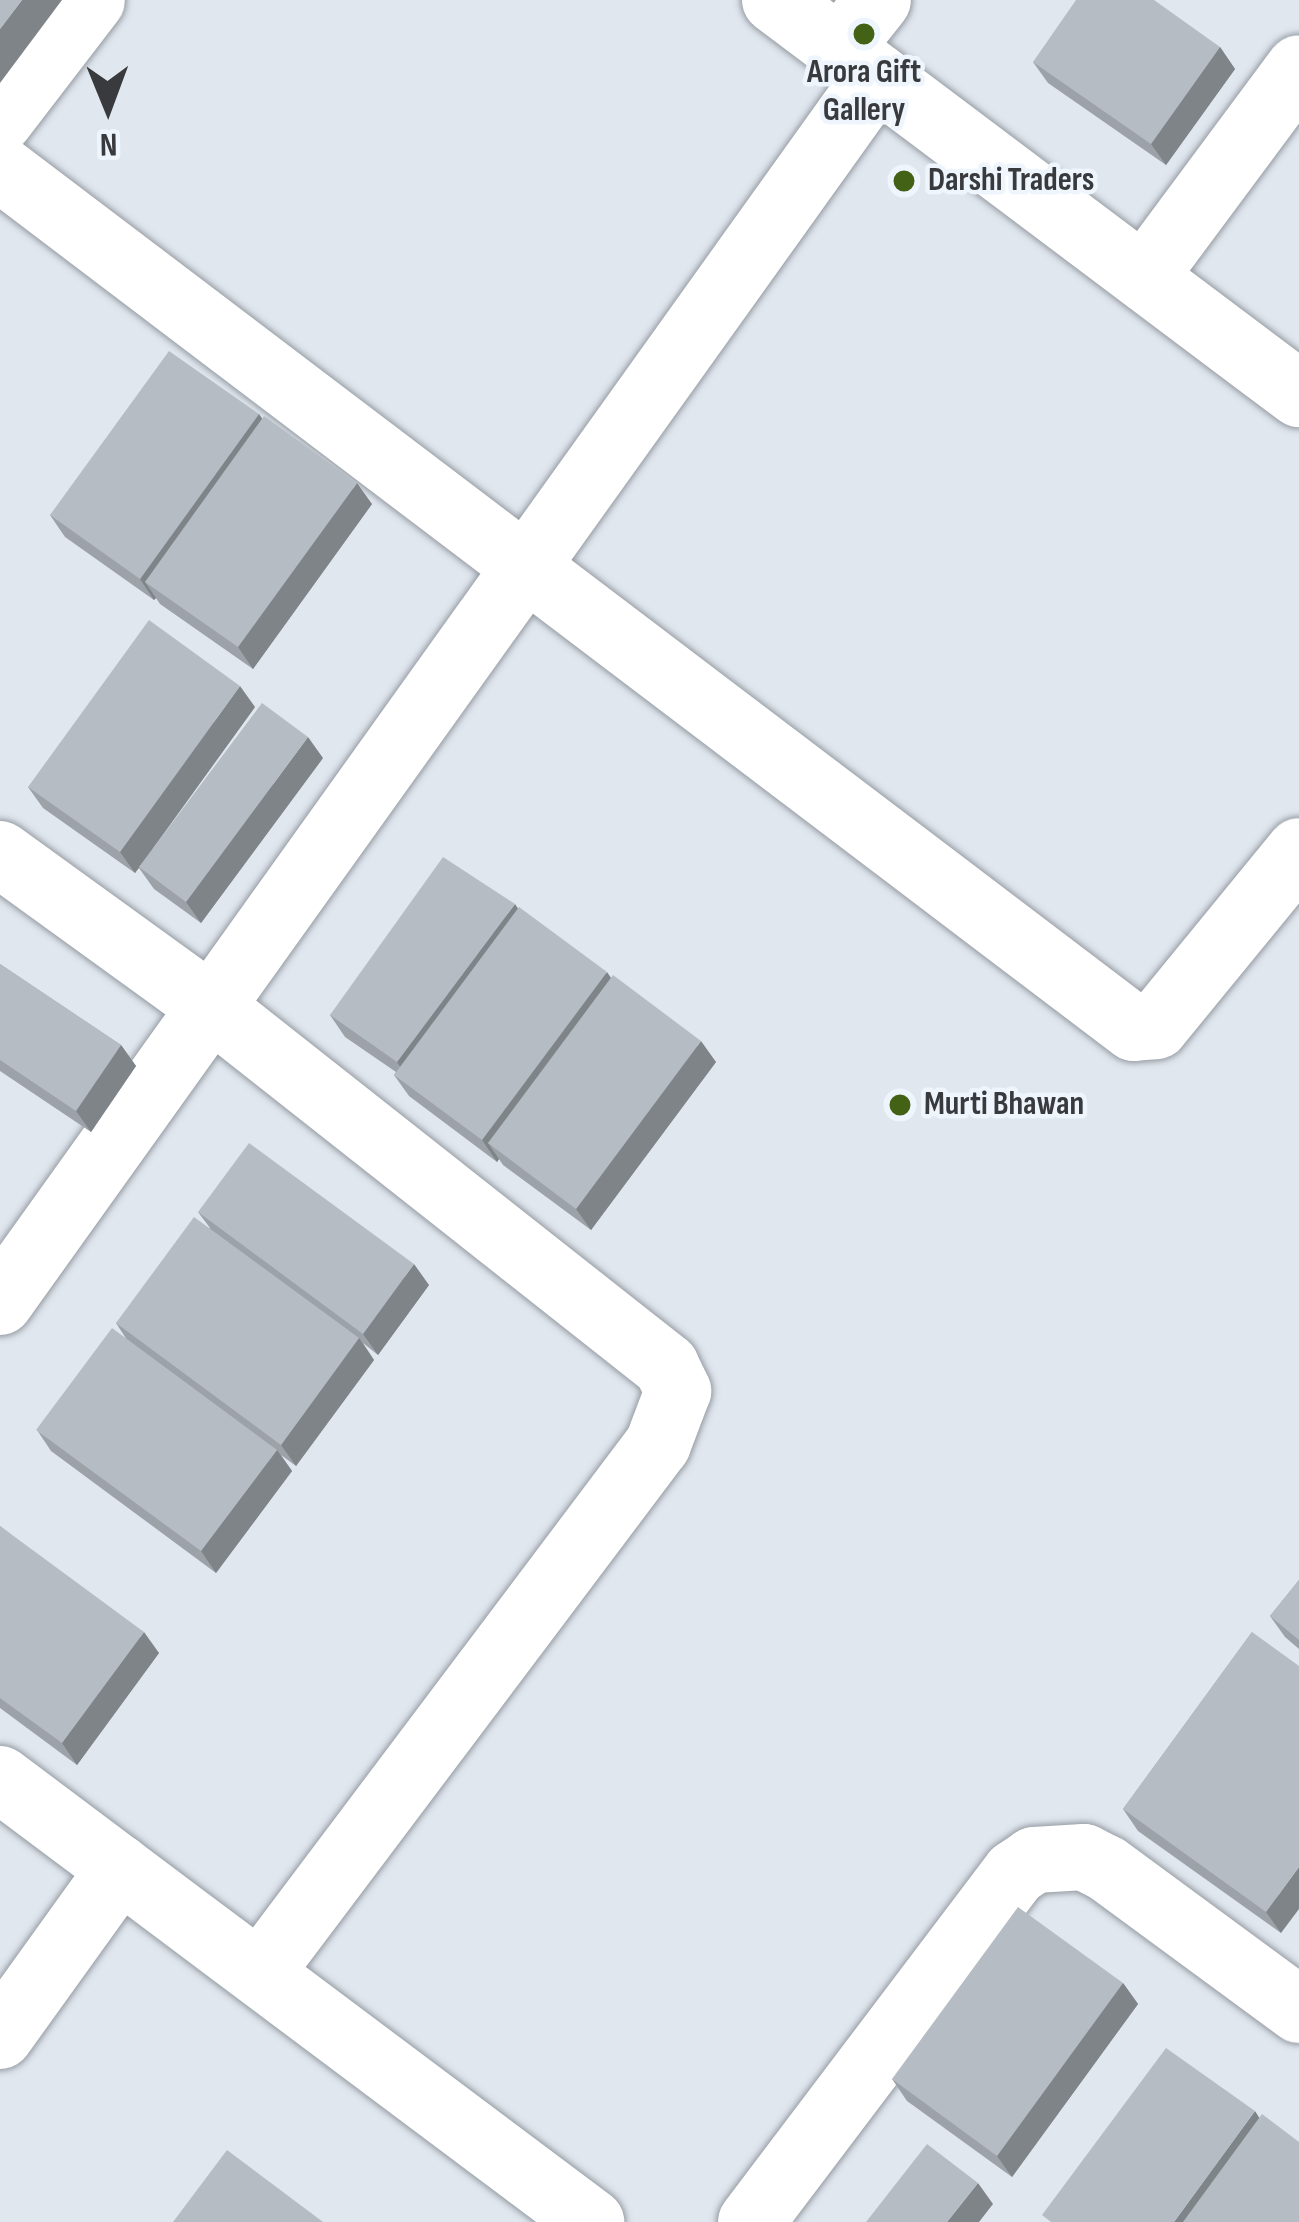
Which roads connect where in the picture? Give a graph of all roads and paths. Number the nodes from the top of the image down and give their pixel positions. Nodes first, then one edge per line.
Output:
1 (92, 0) edge
2 (775, 0) edge
3 (865, 42) edge
4 (1299, 68) edge
5 (0, 120) edge
6 (0, 168) edge
7 (1144, 277) junction
8 (1299, 394) edge
9 (523, 570) junction
10 (1299, 851) edge
11 (0, 854) edge
12 (211, 1007) junction
13 (0, 1302) edge
14 (0, 1779) edge
15 (121, 1869) junction
16 (260, 1973) junction
17 (1299, 2010) edge
18 (0, 2036) edge
19 (591, 2222) edge
20 (752, 2222) edge

1 - 5 street
2 - 3 street
3 - 7 street
3 - 9 street
4 - 7 street
6 - 9 street
7 - 8 street
9 - 10 street
9 - 12 street
11 - 12 street
12 - 13 street
12 - 16 street
14 - 15 street
15 - 16 street
15 - 18 street
16 - 19 street
17 - 20 street

